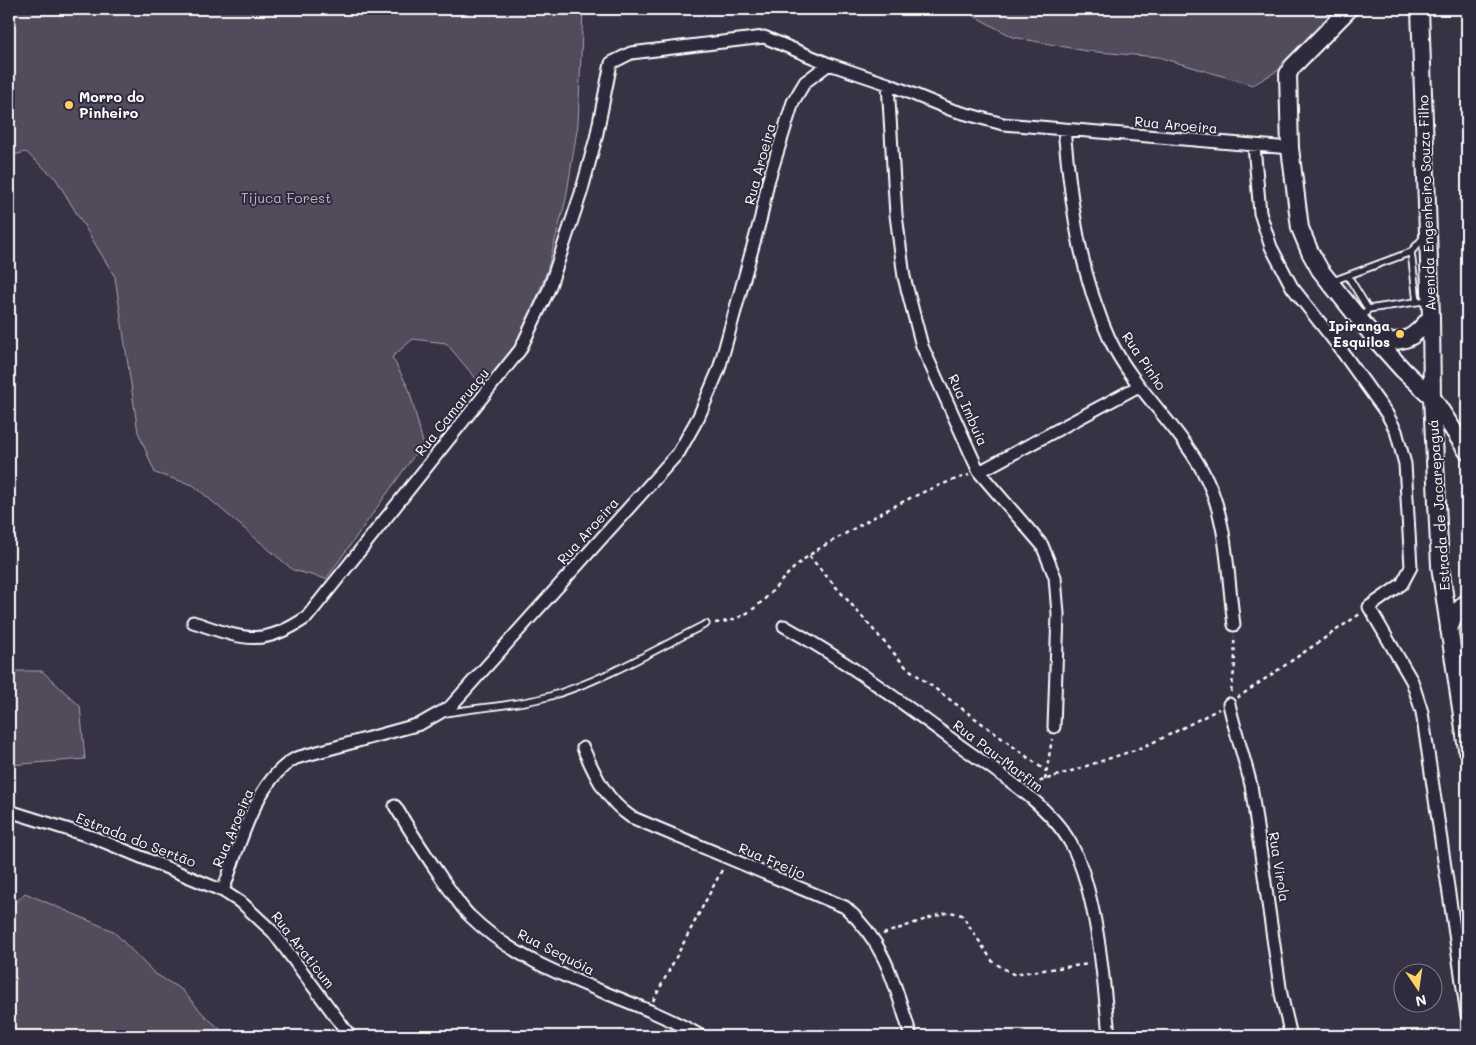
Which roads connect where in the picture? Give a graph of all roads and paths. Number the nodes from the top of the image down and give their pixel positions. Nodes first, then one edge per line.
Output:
1 (1349, 9) edge
2 (1420, 9) edge
3 (829, 64) junction
4 (607, 83) joint
5 (888, 84) junction
6 (1064, 130) junction
7 (1254, 146) junction
8 (1290, 148) junction
9 (1428, 232) junction
10 (1411, 252) junction
11 (1348, 276) junction
12 (1330, 282) junction
13 (1424, 300) junction
14 (1364, 315) junction
15 (1432, 316) junction
16 (1377, 341) junction
17 (1139, 386) junction
18 (1432, 397) junction
19 (1467, 451) edge
20 (979, 472) junction
21 (809, 556) junction
22 (1467, 602) edge
23 (1369, 607) junction
24 (192, 622) dead end
25 (706, 624) joint
26 (1234, 625) joint
27 (784, 626) dead end
28 (1449, 629) junction
29 (1229, 704) junction
30 (440, 714) junction
31 (1054, 727) joint
32 (583, 748) dead end
33 (1467, 749) edge
34 (1046, 771) junction
35 (1045, 780) junction
36 (1019, 789) junction
37 (395, 806) dead end
38 (9, 811) edge
39 (728, 858) junction
40 (223, 891) junction
41 (873, 937) junction
42 (1101, 963) junction
43 (649, 1009) junction
44 (1467, 1015) edge
45 (350, 1036) edge
46 (701, 1036) edge
47 (911, 1036) edge
48 (1109, 1036) edge
49 (1291, 1036) edge

1 - 8 main road
2 - 9 main road, Avenida Engenheiro Souza Filho
3 - 4 street, Rua Aroeira
3 - 5 street, Rua Aroeira
3 - 30 street, Rua Aroeira
4 - 24 street, Rua Camaruaçu
5 - 6 street, Rua Aroeira
5 - 20 street, Rua Imbuia
6 - 7 street, Rua Aroeira
6 - 17 street, Rua Pinho
7 - 8 street, Rua Aroeira
7 - 23 street
8 - 12 main road
9 - 10 lane
9 - 13 main road, Avenida Engenheiro Souza Filho
10 - 11 lane
10 - 13 lane
11 - 12 lane
11 - 14 lane
12 - 14 main road
13 - 14 lane
13 - 15 main road, Avenida Engenheiro Souza Filho
14 - 16 main road
15 - 16 main road
15 - 18 main road, Avenida Engenheiro Souza Filho
16 - 18 main road
17 - 20 street
17 - 26 street, Rua Pinho
18 - 19 main road
18 - 28 main road, Estrada de Jacarepaguá
20 - 21 path
20 - 31 street, Rua Imbuia
21 - 25 path
21 - 34 path
22 - 28 main road
23 - 29 path
23 - 44 street
25 - 30 lane
26 - 29 path
27 - 36 street, Rua Pau-Marfim
28 - 33 main road, Estrada de Jacarepaguá
29 - 35 path
29 - 49 street, Rua Virola
30 - 40 street, Rua Aroeira
31 - 34 path
32 - 39 street, Rua Freijo
34 - 35 path
35 - 36 path
36 - 42 street, Rua Pau-Marfim
37 - 43 street, Rua Sequóia
38 - 40 street, Estrada do Sertão
39 - 41 street, Rua Freijo
39 - 43 path
40 - 45 street, Rua Araticum
41 - 42 path
41 - 47 street, Rua Freijo
42 - 48 street, Rua Pau-Marfim
43 - 46 street, Rua Sequóia

